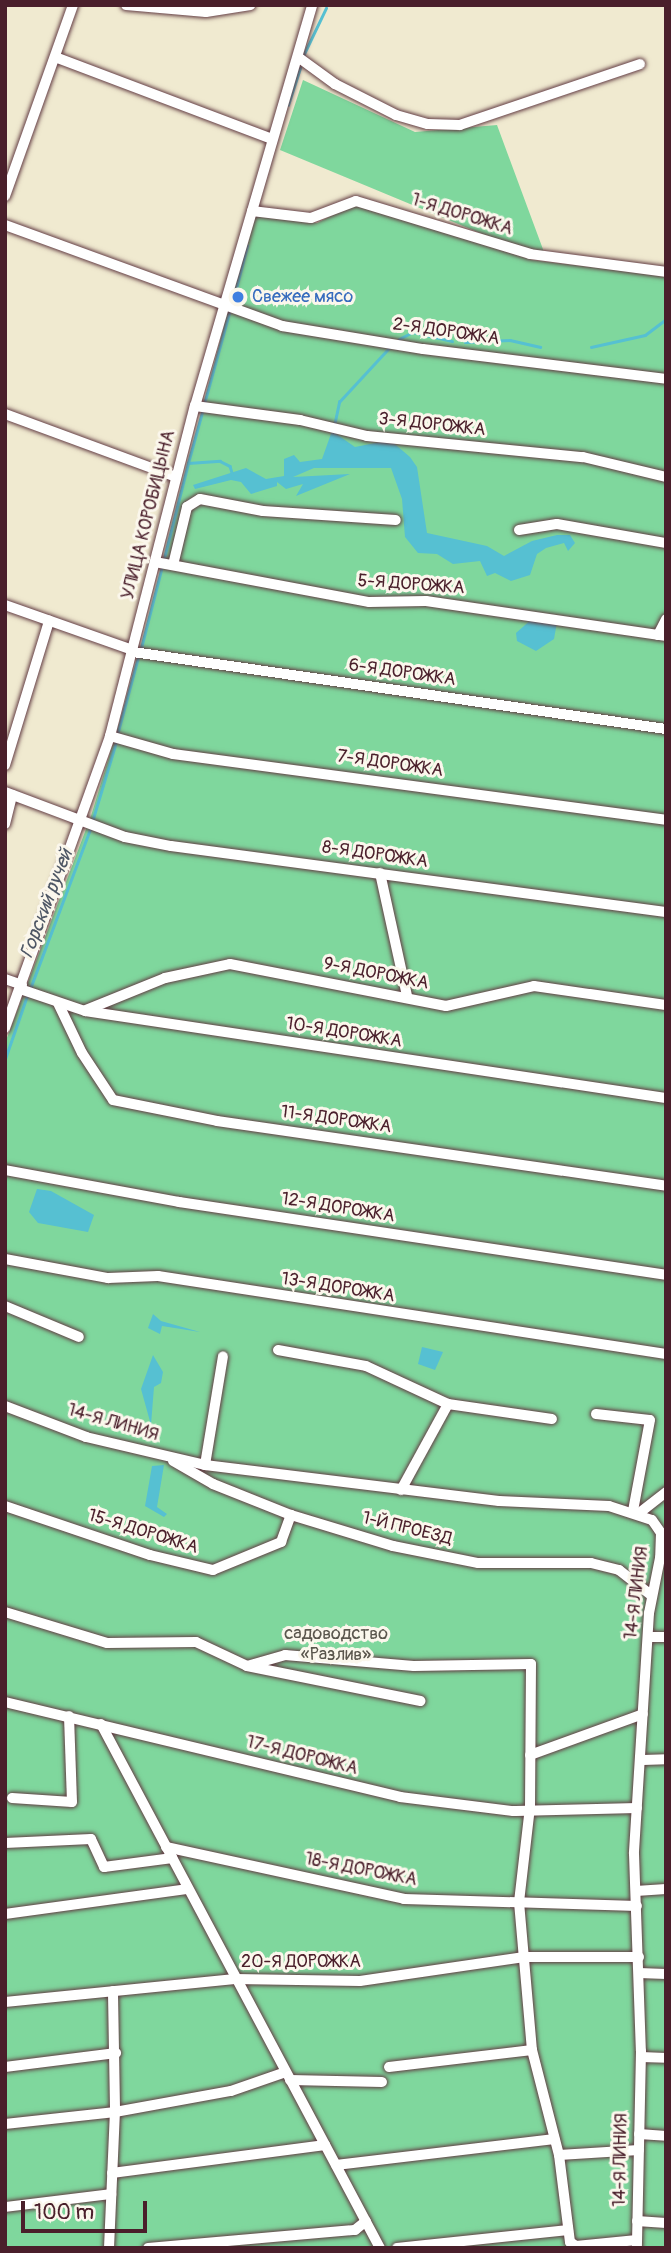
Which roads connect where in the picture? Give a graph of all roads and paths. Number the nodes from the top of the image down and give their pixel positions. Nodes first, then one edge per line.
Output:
1 (73, 5) edge
2 (126, 5) edge
3 (250, 5) edge
4 (312, 5) edge
5 (55, 57) junction
6 (298, 57) junction
7 (640, 64) dead end
8 (272, 139) junction
9 (5, 196) edge
10 (252, 211) junction
11 (5, 225) edge
12 (666, 272) edge
13 (224, 306) junction
14 (666, 379) edge
15 (195, 406) junction
16 (5, 414) edge
17 (176, 477) junction
18 (666, 477) edge
19 (396, 520) dead end
20 (519, 530) dead end
21 (666, 543) edge
22 (155, 562) junction
23 (173, 565) junction
24 (5, 605) edge
25 (666, 619) edge
26 (49, 621) junction
27 (662, 635) edge
28 (133, 651) junction
29 (666, 729) edge
30 (110, 736) junction
31 (5, 765) edge
32 (9, 794) edge
33 (82, 820) junction
34 (666, 820) edge
35 (5, 824) edge
36 (380, 873) junction
37 (666, 912) edge
38 (5, 979) edge
39 (21, 987) junction
40 (407, 996) junction
41 (58, 1003) junction
42 (666, 1005) edge
43 (85, 1011) junction
44 (5, 1028) edge
45 (666, 1098) edge
46 (5, 1170) edge
47 (666, 1186) edge
48 (5, 1259) edge
49 (666, 1275) edge
50 (5, 1306) edge
51 (79, 1337) dead end
52 (278, 1350) dead end
53 (666, 1354) edge
54 (223, 1356) dead end
55 (448, 1404) junction
56 (5, 1406) edge
57 (596, 1414) dead end
58 (552, 1419) dead end
59 (161, 1455) junction
60 (205, 1465) junction
61 (401, 1490) junction
62 (666, 1492) edge
63 (5, 1506) edge
64 (635, 1512) junction
65 (291, 1515) junction
66 (663, 1558) edge
67 (651, 1595) junction
68 (5, 1612) edge
69 (649, 1637) junction
70 (666, 1637) edge
71 (247, 1666) junction
72 (420, 1701) dead end
73 (5, 1702) edge
74 (643, 1714) junction
75 (69, 1716) junction
76 (101, 1724) junction
77 (530, 1755) junction
78 (666, 1759) edge
79 (643, 1760) junction
80 (12, 1798) dead end
81 (530, 1807) junction
82 (637, 1808) junction
83 (5, 1843) edge
84 (166, 1847) junction
85 (172, 1858) junction
86 (188, 1889) junction
87 (666, 1889) edge
88 (636, 1891) junction
89 (519, 1902) junction
90 (637, 1906) junction
91 (5, 1914) edge
92 (524, 1957) junction
93 (639, 1957) junction
94 (639, 1973) junction
95 (666, 1974) edge
96 (235, 1979) junction
97 (113, 1991) junction
98 (5, 2002) edge
99 (532, 2050) junction
100 (116, 2053) junction
101 (640, 2057) junction
102 (666, 2058) edge
103 (5, 2067) edge
104 (389, 2067) dead end
105 (288, 2076) junction
106 (382, 2082) dead end
107 (115, 2112) junction
108 (5, 2124) edge
109 (639, 2134) junction
110 (666, 2136) edge
111 (554, 2139) junction
112 (325, 2145) junction
113 (639, 2150) junction
114 (559, 2155) junction
115 (336, 2165) junction
116 (112, 2173) junction
117 (111, 2194) junction
118 (5, 2207) edge
119 (366, 2221) junction
120 (637, 2221) junction
121 (666, 2223) edge
122 (568, 2230) junction
123 (637, 2244) edge
124 (576, 2246) edge
125 (109, 2248) edge
126 (148, 2248) edge
127 (380, 2248) edge
128 (397, 2248) edge

1 - 5 street
2 - 3 street
4 - 6 street, УЛИЦА КОРОБИЦЫНА
5 - 8 street
5 - 9 street
6 - 7 street
6 - 8 street, УЛИЦА КОРОБИЦЫНА
8 - 10 street, УЛИЦА КОРОБИЦЫНА
10 - 12 street, 1-Я ДОРОЖКА
10 - 13 street, УЛИЦА КОРОБИЦЫНА
11 - 13 street, 2-Я ДОРОЖКА
13 - 14 street, 2-Я ДОРОЖКА
13 - 15 street, УЛИЦА КОРОБИЦЫНА
15 - 17 street, УЛИЦА КОРОБИЦЫНА
15 - 18 street, 3-Я ДОРОЖКА
16 - 17 street
17 - 22 street, УЛИЦА КОРОБИЦЫНА
19 - 23 street
20 - 21 street
22 - 23 street, 5-Я ДОРОЖКА
22 - 28 street, УЛИЦА КОРОБИЦЫНА
23 - 27 street, 5-Я ДОРОЖКА
24 - 26 street, 6-Я ДОРОЖКА
25 - 27 street
26 - 28 street, 6-Я ДОРОЖКА
26 - 31 street
28 - 29 street, 6-Я ДОРОЖКА
28 - 30 street, УЛИЦА КОРОБИЦЫНА
30 - 33 street, УЛИЦА КОРОБИЦЫНА
30 - 34 street, 7-Я ДОРОЖКА
32 - 33 street, 8-Я ДОРОЖКА
32 - 35 street
33 - 36 street, 8-Я ДОРОЖКА
33 - 39 street, УЛИЦА КОРОБИЦЫНА
36 - 37 street, 8-Я ДОРОЖКА
36 - 40 street
38 - 39 street, 10-Я ДОРОЖКА
39 - 41 street, 10-Я ДОРОЖКА
39 - 44 street, УЛИЦА КОРОБИЦЫНА
40 - 42 street, 9-Я ДОРОЖКА
40 - 43 street, 9-Я ДОРОЖКА
41 - 43 street, 10-Я ДОРОЖКА
41 - 47 street, 11-Я ДОРОЖКА
43 - 45 street, 10-Я ДОРОЖКА
46 - 49 street, 12-Я ДОРОЖКА
48 - 53 street, 13-Я ДОРОЖКА
50 - 51 street
52 - 55 street
54 - 60 street
55 - 58 street
55 - 61 street
56 - 59 street, 14-Я ЛИНИЯ
57 - 64 street
59 - 60 street, 14-Я ЛИНИЯ
59 - 65 street, 1-Й ПРОЕЗД
60 - 61 street, 14-Я ЛИНИЯ
61 - 64 street, 14-Я ЛИНИЯ
62 - 64 street
63 - 65 street, 15-Я ДОРОЖКА
64 - 66 street, 14-Я ЛИНИЯ
65 - 67 street, 1-Й ПРОЕЗД
66 - 67 street, 14-Я ЛИНИЯ
67 - 69 street, 14-Я ЛИНИЯ
68 - 71 street
69 - 70 street
69 - 74 street, 14-Я ЛИНИЯ
71 - 72 street
71 - 77 street
73 - 75 street, 17-Я ДОРОЖКА
74 - 77 street
74 - 79 street, 14-Я ЛИНИЯ
75 - 76 street, 17-Я ДОРОЖКА
75 - 80 street
76 - 81 street, 17-Я ДОРОЖКА
76 - 84 street
77 - 81 street
78 - 79 street
79 - 82 street, 14-Я ЛИНИЯ
81 - 82 street, 17-Я ДОРОЖКА
81 - 89 street
82 - 88 street, 14-Я ЛИНИЯ
83 - 85 street
84 - 85 street
84 - 89 street, 18-Я ДОРОЖКА
85 - 86 street
86 - 91 street
86 - 96 street
87 - 88 street
88 - 90 street, 14-Я ЛИНИЯ
89 - 90 street, 18-Я ДОРОЖКА
89 - 92 street
90 - 93 street, 14-Я ЛИНИЯ
92 - 93 street, 20-Я ДОРОЖКА
92 - 96 street, 20-Я ДОРОЖКА
92 - 99 street
93 - 94 street, 14-Я ЛИНИЯ
94 - 95 street
94 - 101 street, 14-Я ЛИНИЯ
96 - 97 street, 20-Я ДОРОЖКА
96 - 105 street
97 - 98 street, 20-Я ДОРОЖКА
97 - 100 street
99 - 104 street
99 - 111 street
100 - 103 street
100 - 107 street
101 - 102 street
101 - 109 street, 14-Я ЛИНИЯ
105 - 106 street
105 - 107 street
105 - 112 street
107 - 108 street
107 - 116 street
109 - 110 street
109 - 113 street, 14-Я ЛИНИЯ
111 - 114 street
111 - 115 street
112 - 115 street
112 - 116 street
113 - 114 street
113 - 120 street, 14-Я ЛИНИЯ
114 - 122 street
115 - 119 street
116 - 117 street
117 - 118 street
117 - 125 street
119 - 126 street
119 - 127 street
120 - 121 street
120 - 123 street, 14-Я ЛИНИЯ
122 - 124 street
122 - 128 street
123 - 124 street

